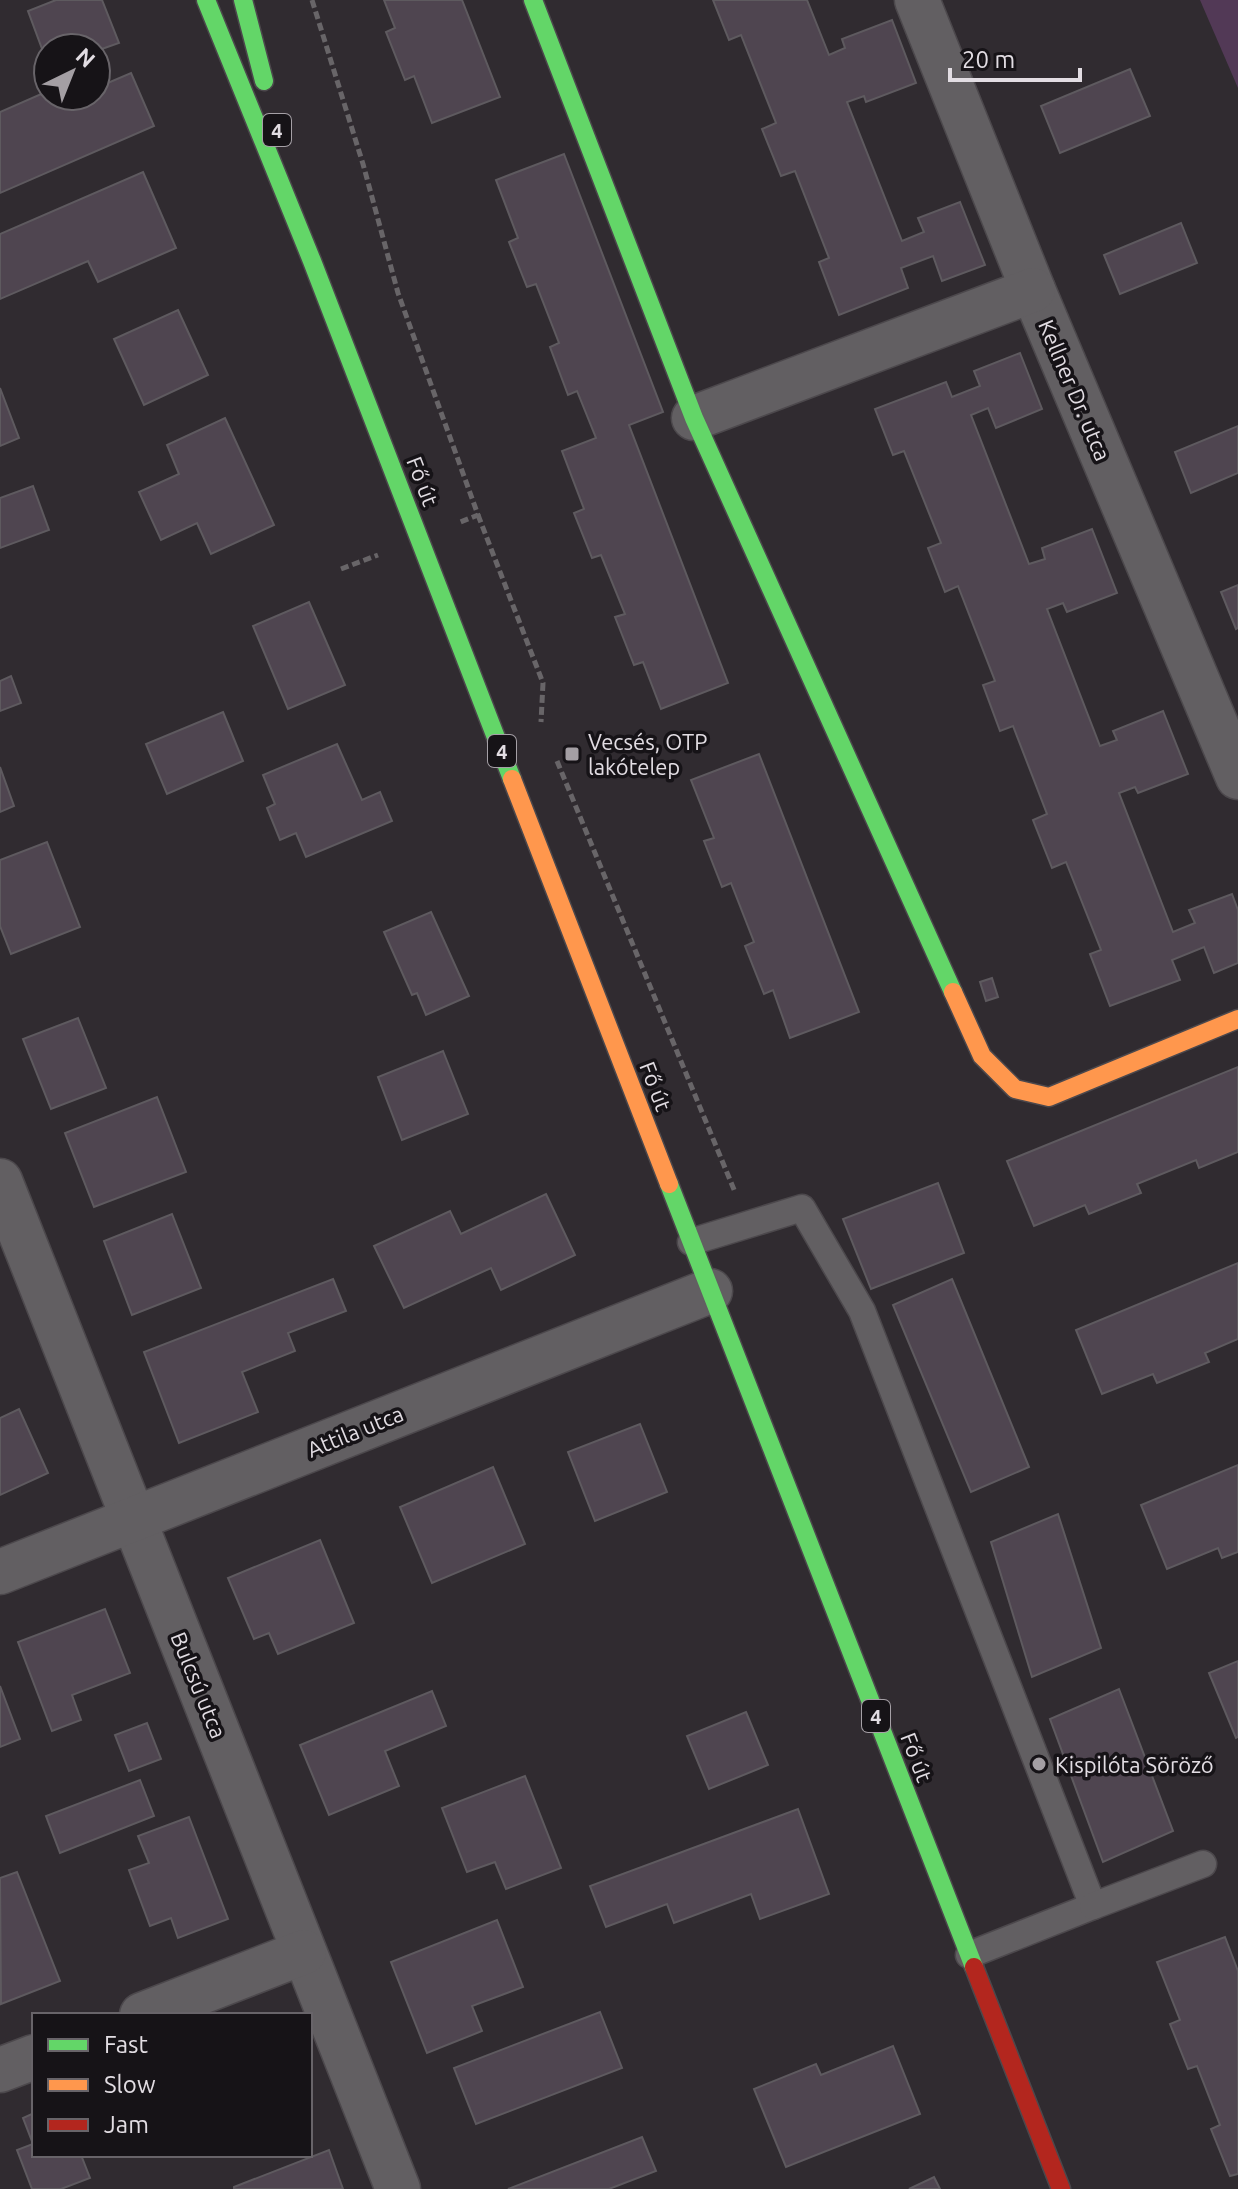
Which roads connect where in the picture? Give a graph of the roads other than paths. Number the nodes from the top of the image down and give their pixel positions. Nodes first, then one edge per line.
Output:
1 (206, 0) edge
2 (243, 0) edge
3 (533, 0) edge
4 (917, 0) edge
5 (267, 92) dead end
6 (275, 123) dead end
7 (312, 261) junction
8 (1033, 290) junction
9 (694, 418) junction
10 (1238, 777) edge
11 (1238, 1019) edge
12 (0, 1181) edge
13 (691, 1242) junction
14 (710, 1291) junction
15 (133, 1519) junction
16 (0, 1572) edge
17 (1203, 1864) dead end
18 (1093, 1906) junction
19 (304, 1952) junction
20 (969, 1955) junction
21 (147, 2013) edge
22 (32, 2058) edge
23 (0, 2070) edge
24 (398, 2189) edge
25 (1061, 2189) edge

1 - 7 main road, Fő út / 4
2 - 5 main road, 4
3 - 9 main road
4 - 8 street, Kellner Dr. utca
6 - 7 main road, 4
7 - 13 main road, Fő út / 4
8 - 9 street
8 - 10 street, Kellner Dr. utca
9 - 11 main road
12 - 15 street, Bulcsú utca
13 - 14 main road, Fő út / 4
13 - 18 lane
14 - 15 street, Attila utca
14 - 20 main road, Fő út / 4
15 - 16 street, Attila utca
15 - 19 street, Bulcsú utca
17 - 18 lane
18 - 20 lane
19 - 21 street
19 - 24 street, Bulcsú utca
20 - 25 main road, Fő út / 4
22 - 23 street

